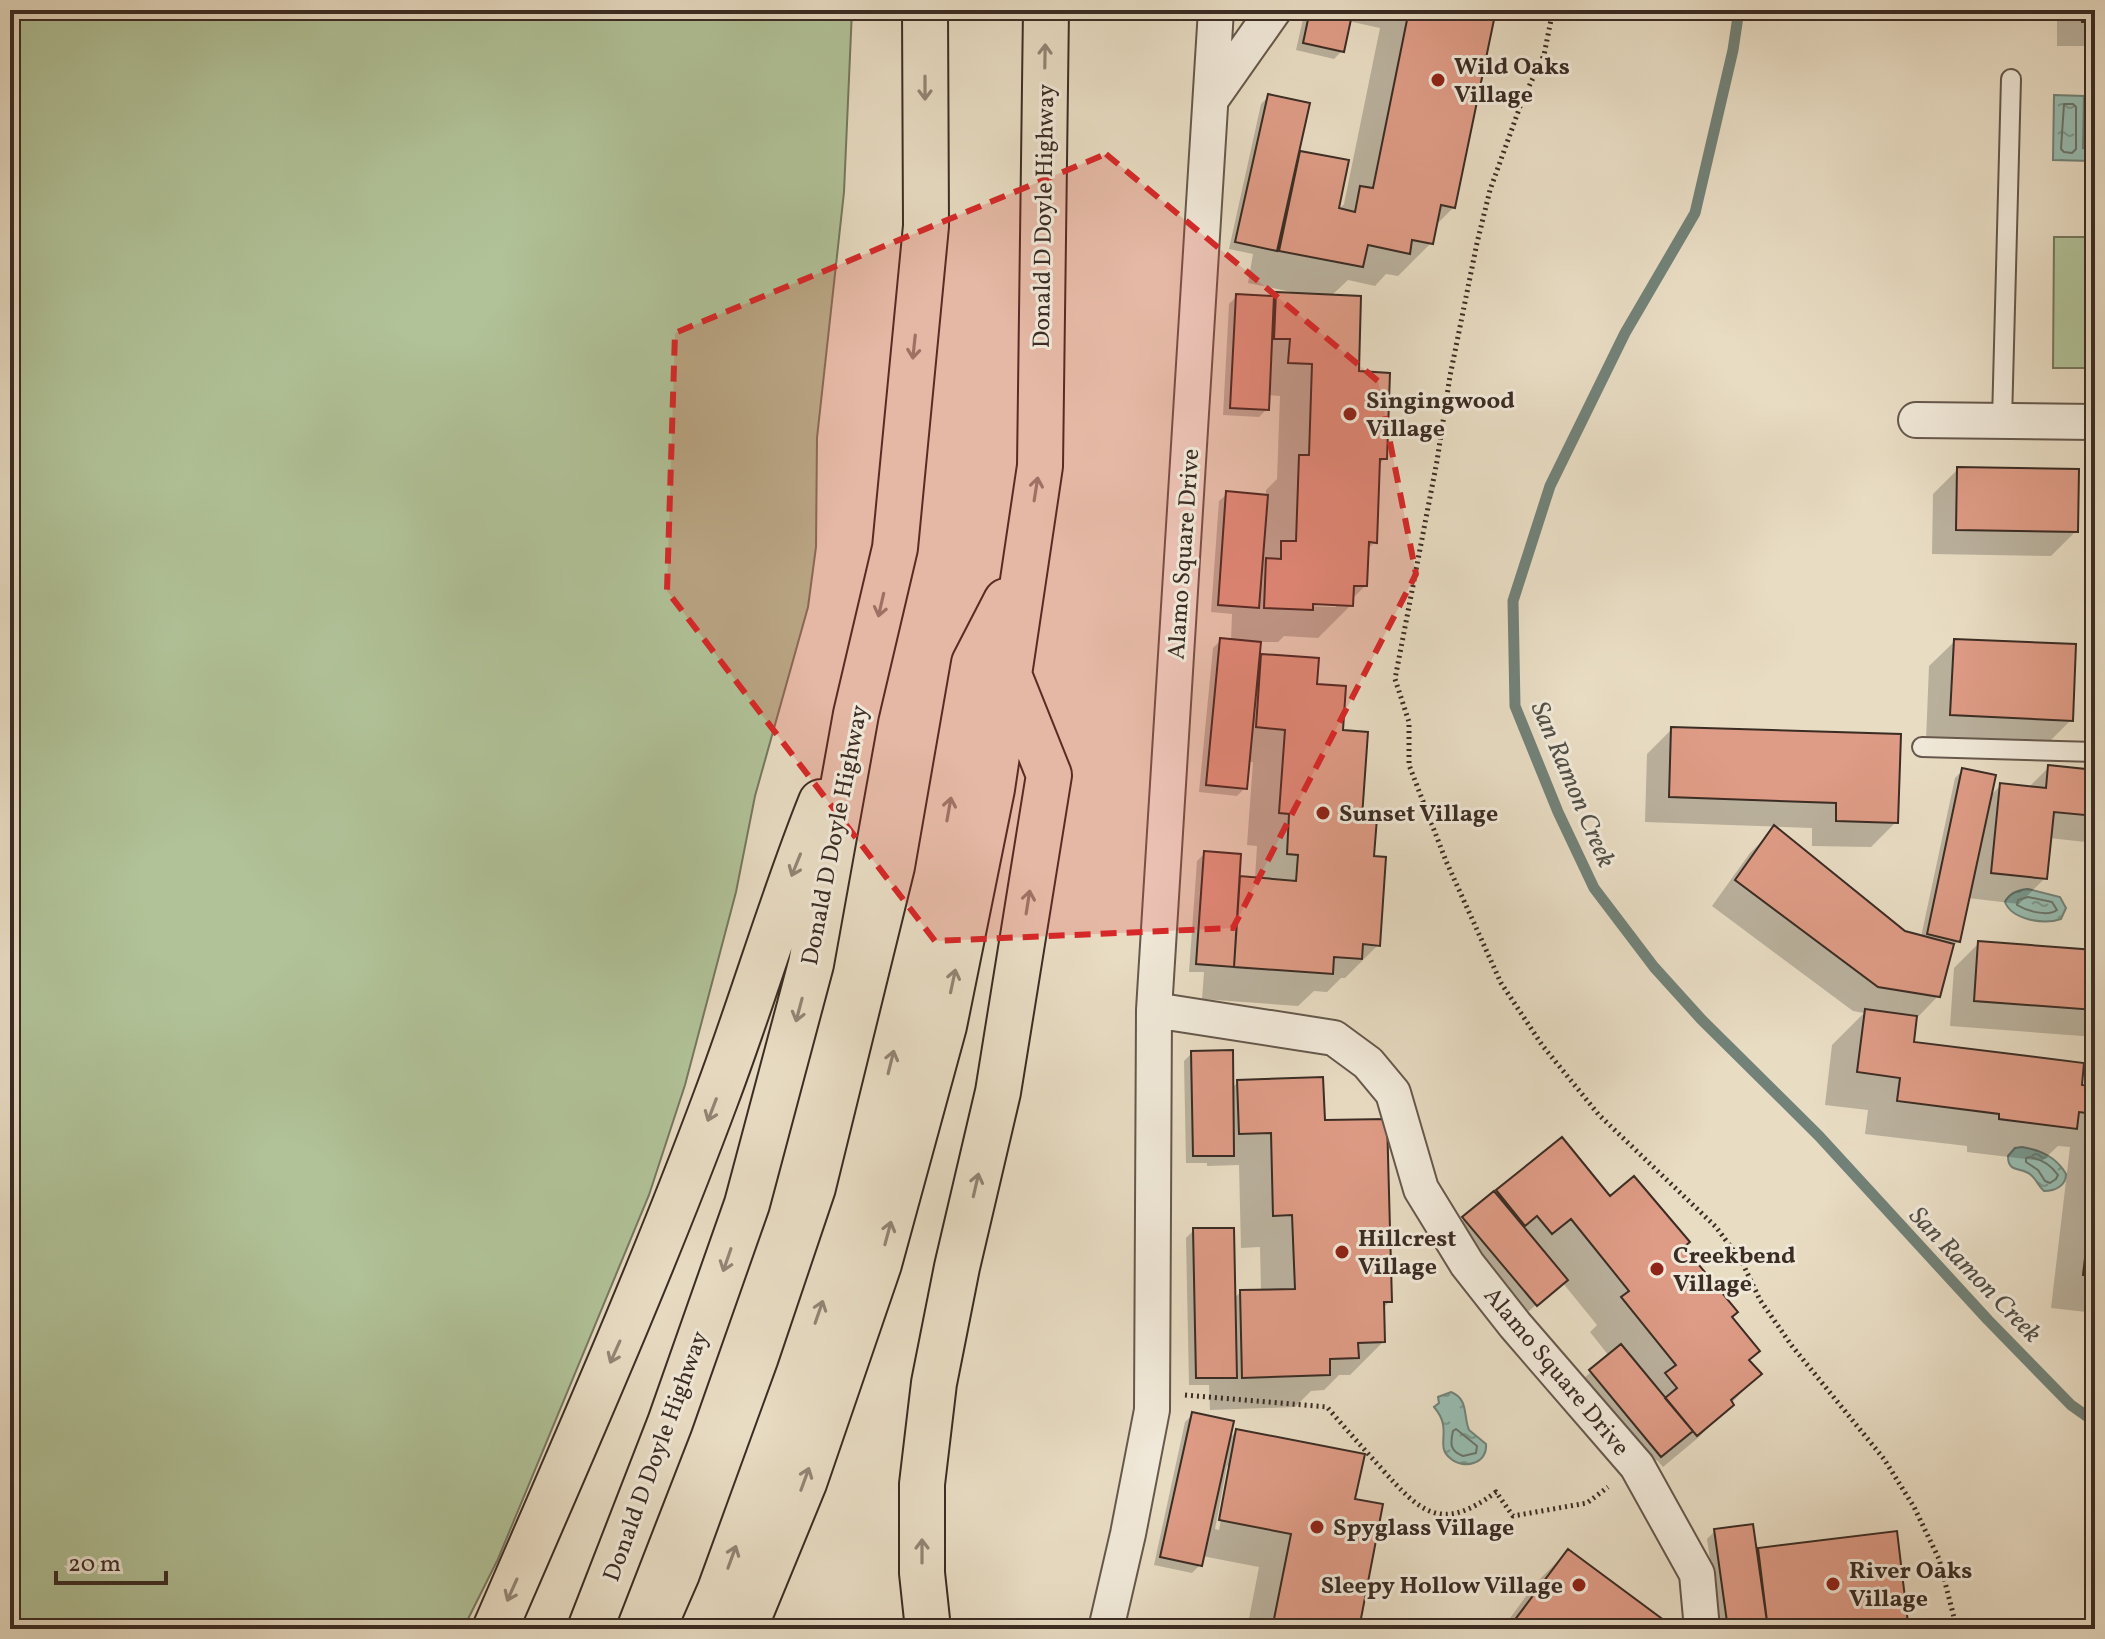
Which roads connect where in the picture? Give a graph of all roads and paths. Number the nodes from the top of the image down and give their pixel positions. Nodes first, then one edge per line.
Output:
1 (925, 10) edge
2 (1046, 10) edge
3 (1216, 10) edge
4 (1274, 10) edge
5 (1553, 10) edge
6 (2011, 79) dead end
7 (1212, 98) junction
8 (1916, 420) dead end
9 (2002, 421) junction
10 (2095, 422) edge
11 (1024, 566) junction
12 (1008, 672) junction
13 (856, 714) junction
14 (1922, 747) dead end
15 (2095, 752) edge
16 (1154, 1010) junction
17 (1152, 1393) junction
18 (1637, 1466) junction
19 (495, 1629) edge
20 (590, 1629) edge
21 (703, 1629) edge
22 (744, 1629) edge
23 (928, 1629) edge
24 (1106, 1629) edge
25 (1702, 1629) edge
26 (1957, 1629) edge

1 -> 13 highway, Donald D Doyle Highway
11 -> 2 highway, Donald D Doyle Highway
3 - 7 street, Alamo Square Drive
4 - 7 street
5 - 26 path
6 - 9 lane
7 - 16 street, Alamo Square Drive
8 - 9 street
9 - 10 street
11 - 12 highway, Donald D Doyle Highway
21 -> 11 highway
22 -> 12 highway, Donald D Doyle Highway
23 -> 12 highway
13 -> 19 highway
13 -> 20 highway, Donald D Doyle Highway
14 - 15 lane
16 - 17 street, Alamo Square Drive
16 - 18 street, Alamo Square Drive
17 - 18 path
17 - 24 street, Alamo Square Drive
18 - 25 street, Alamo Square Drive

